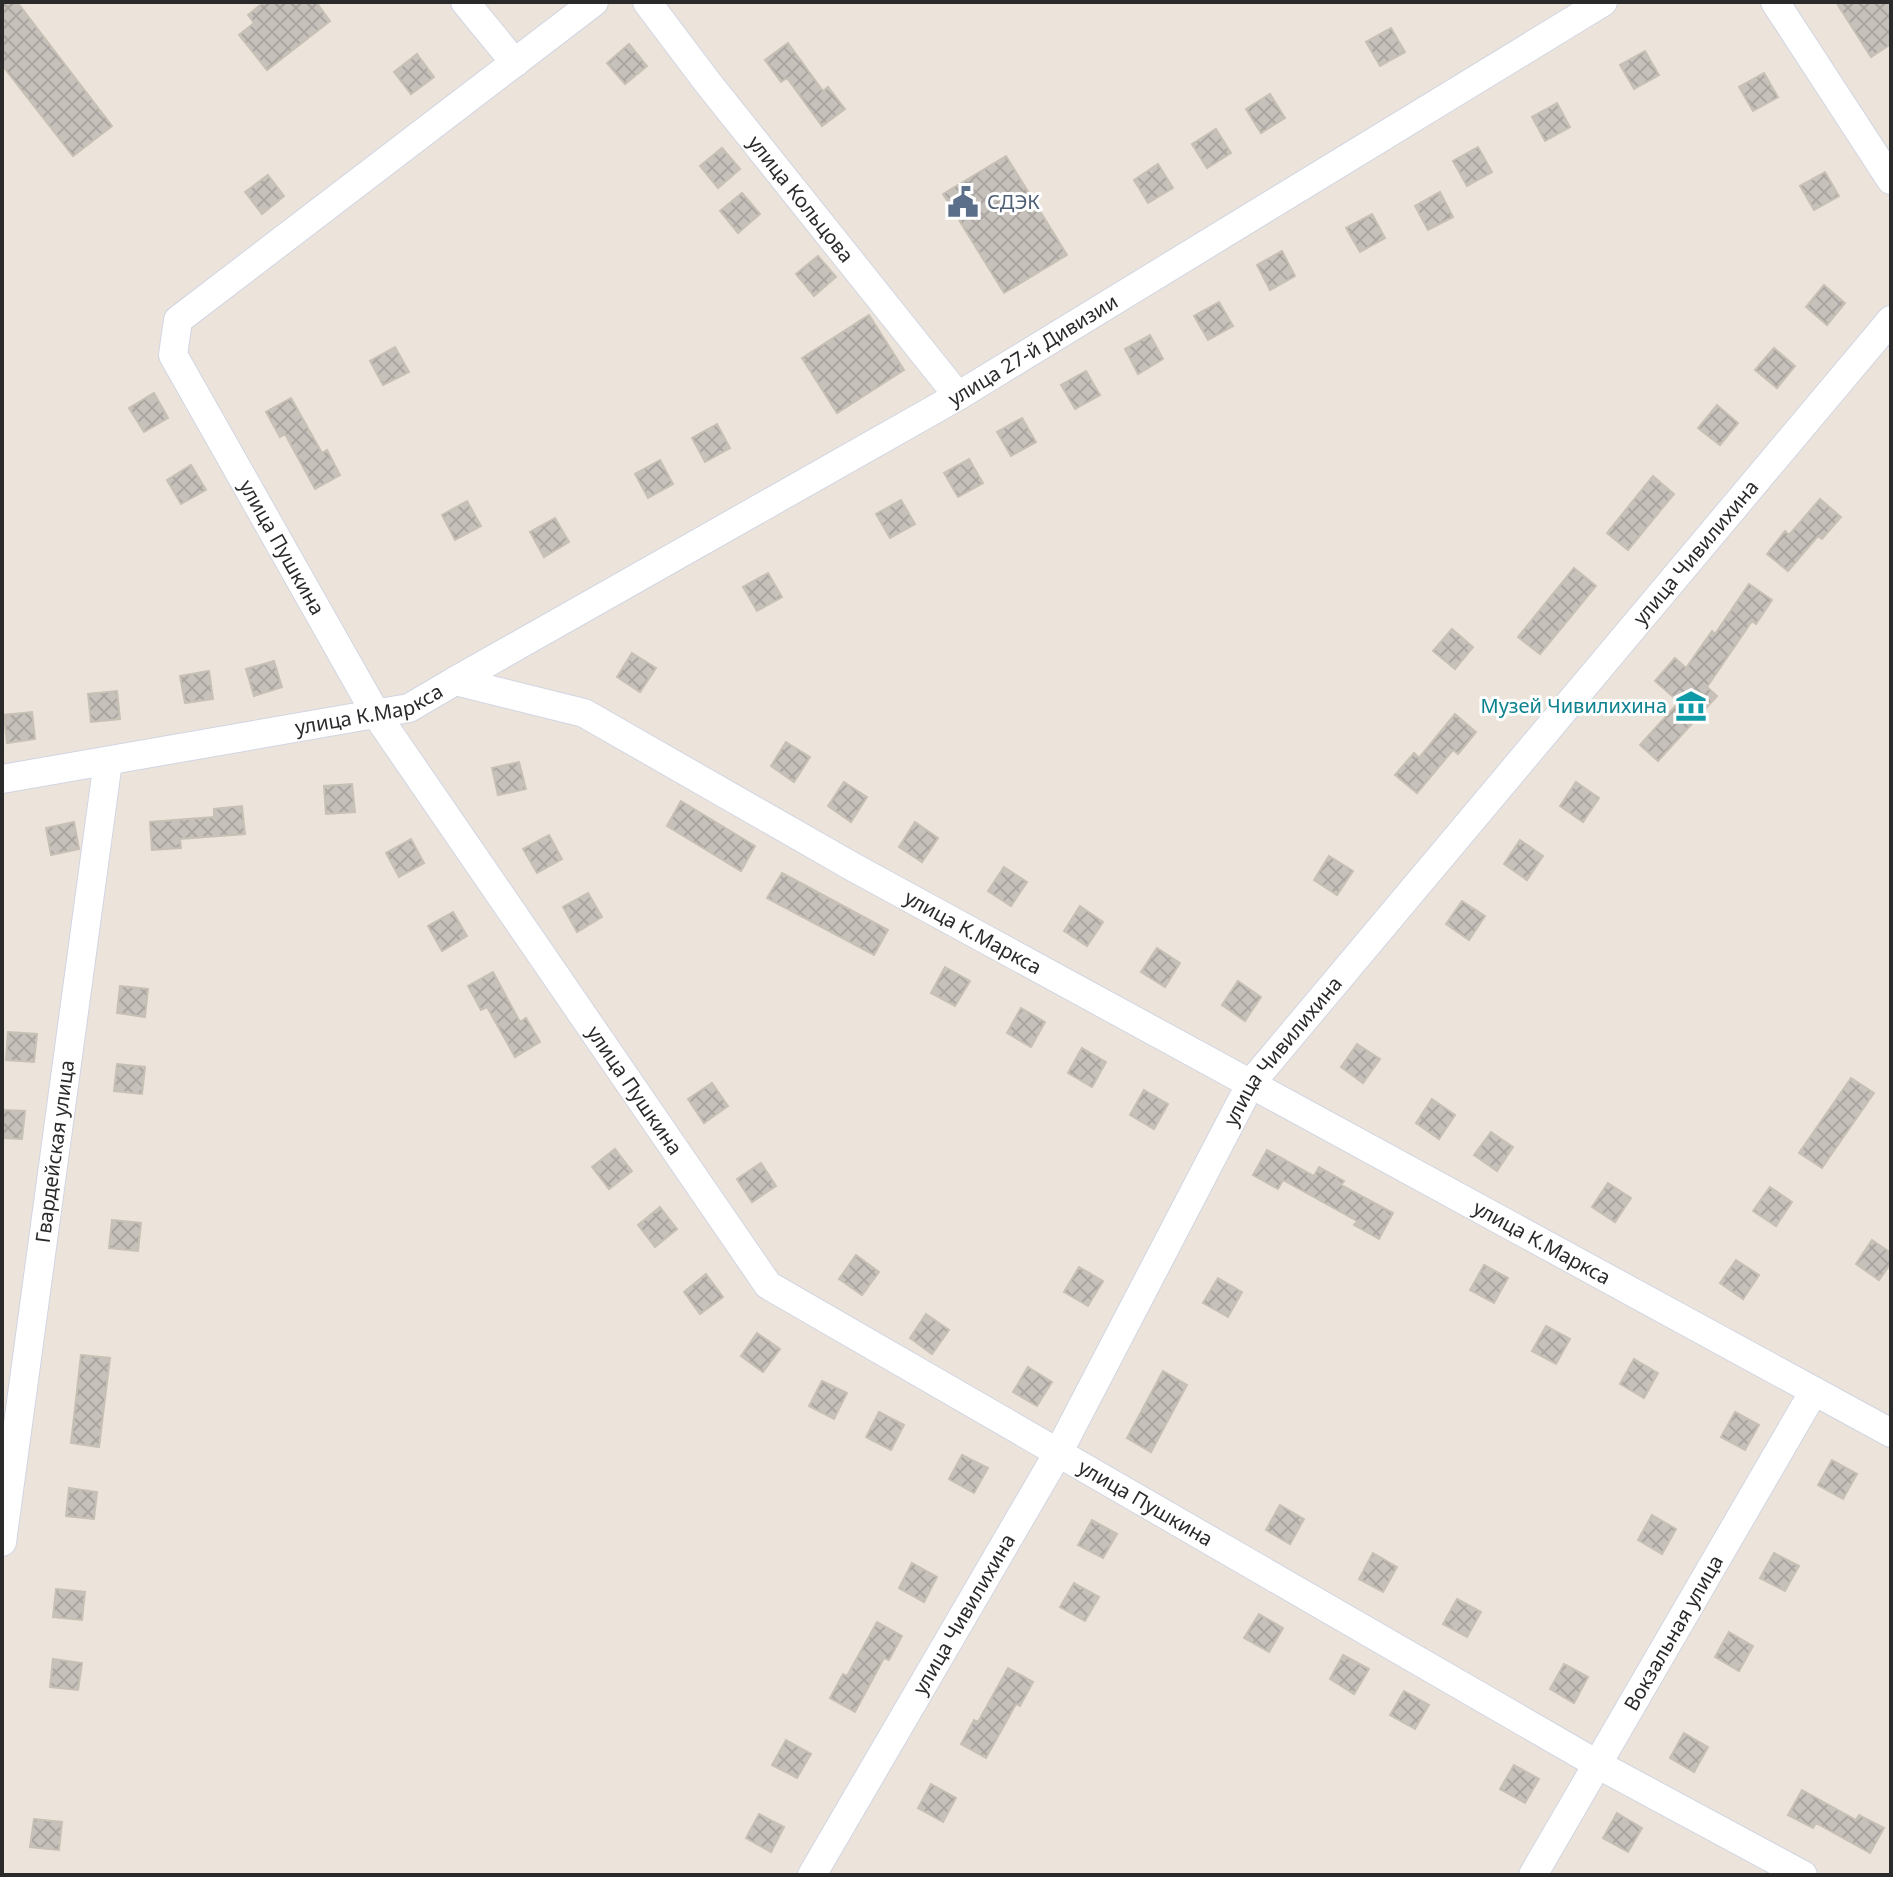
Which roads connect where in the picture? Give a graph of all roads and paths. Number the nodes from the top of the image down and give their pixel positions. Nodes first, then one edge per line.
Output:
1 (465, 2) edge
2 (594, 2) edge
3 (647, 2) edge
4 (1603, 2) edge
5 (1775, 2) edge
6 (515, 63) junction
7 (1891, 180) edge
8 (1891, 320) edge
9 (958, 396) junction
10 (455, 681) junction
11 (376, 714) junction
12 (108, 761) junction
13 (2, 779) edge
14 (1251, 1083) junction
15 (1814, 1391) junction
16 (1888, 1424) edge
17 (1058, 1453) junction
18 (2, 1542) edge
19 (1597, 1764) junction
20 (812, 1875) edge
21 (1533, 1875) edge
22 (1803, 1875) edge

1 - 6 street
2 - 6 street, улица Пушкина
3 - 9 street, улица Кольцова
4 - 9 street, улица 27-й Дивизии
5 - 7 street
6 - 11 street, улица Пушкина
8 - 14 street, улица Чивилихина
9 - 10 street, улица 27-й Дивизии
10 - 11 street, улица К.Маркса
10 - 14 street, улица К.Маркса
11 - 12 street, улица К.Маркса
11 - 17 street, улица Пушкина
12 - 13 street, улица К.Маркса
12 - 18 street, Гвардейская улица
14 - 15 street, улица К.Маркса
14 - 17 street, улица Чивилихина
15 - 16 street, улица К.Маркса
15 - 19 street, Вокзальная улица
17 - 19 street, улица Пушкина
17 - 20 street, улица Чивилихина
19 - 21 street, Вокзальная улица
19 - 22 street, улица Пушкина

